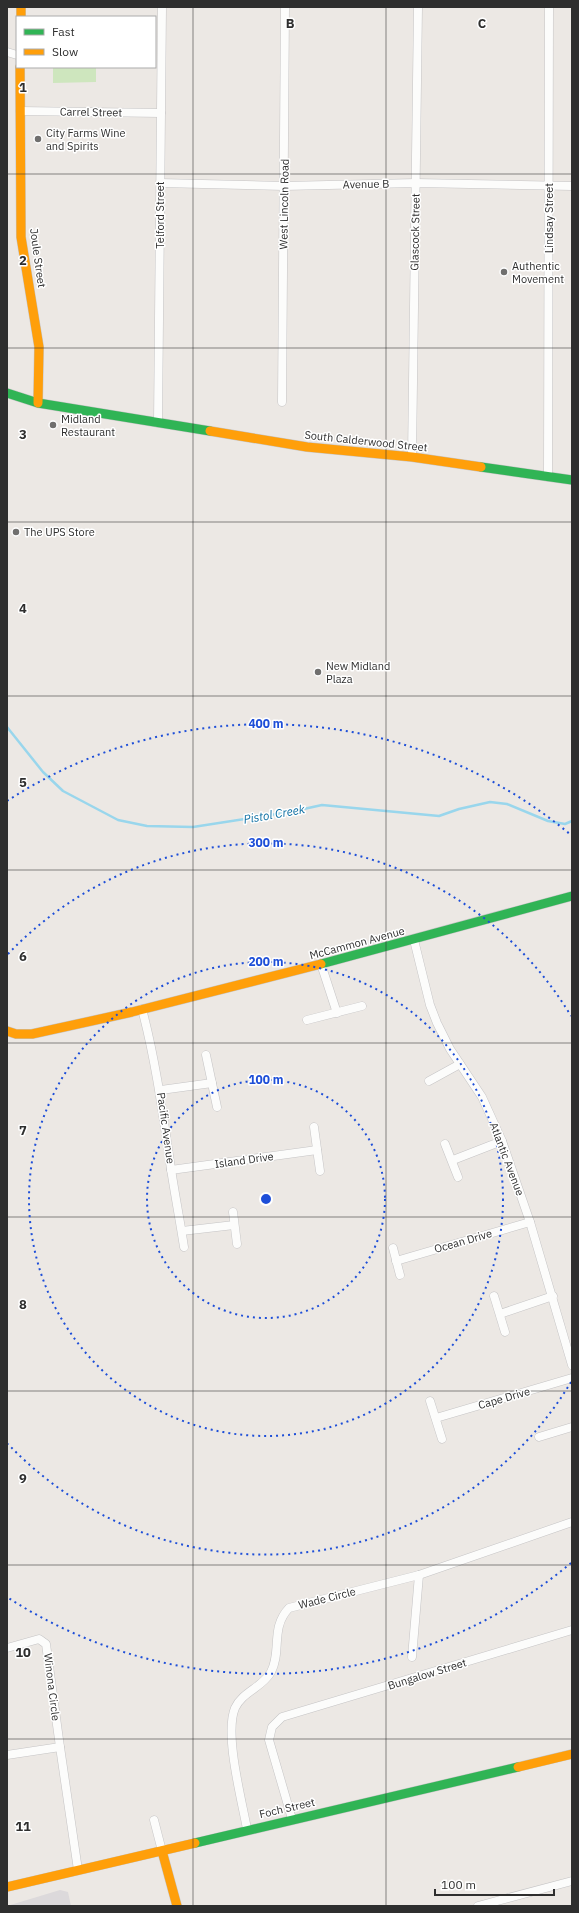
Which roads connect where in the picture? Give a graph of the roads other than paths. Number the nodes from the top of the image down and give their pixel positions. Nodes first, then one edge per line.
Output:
1 (162, 7) edge
2 (285, 7) edge
3 (418, 7) edge
4 (549, 7) edge
5 (20, 68) edge
6 (20, 110) junction
7 (161, 113) junction
8 (160, 183) junction
9 (416, 183) junction
10 (284, 186) junction
11 (549, 186) junction
12 (572, 186) edge
13 (7, 393) edge
14 (282, 402) dead end
15 (38, 403) junction
16 (158, 423) junction
17 (412, 457) junction
18 (548, 477) junction
19 (572, 480) edge
20 (572, 896) edge
21 (414, 940) junction
22 (321, 964) junction
23 (362, 1006) dead end
24 (142, 1009) junction
25 (337, 1013) junction
26 (307, 1020) dead end
27 (7, 1031) edge
28 (206, 1055) dead end
29 (460, 1064) junction
30 (429, 1081) dead end
31 (212, 1083) junction
32 (161, 1090) junction
33 (217, 1107) dead end
34 (314, 1127) dead end
35 (502, 1141) junction
36 (446, 1144) dead end
37 (317, 1150) junction
38 (453, 1160) junction
39 (171, 1170) junction
40 (320, 1171) dead end
41 (458, 1177) dead end
42 (233, 1212) dead end
43 (530, 1222) junction
44 (234, 1225) junction
45 (182, 1231) junction
46 (237, 1244) dead end
47 (184, 1248) dead end
48 (393, 1248) dead end
49 (396, 1261) junction
50 (400, 1275) dead end
51 (494, 1296) dead end
52 (553, 1296) junction
53 (500, 1314) junction
54 (505, 1332) dead end
55 (572, 1365) edge
56 (572, 1378) edge
57 (430, 1401) dead end
58 (436, 1418) junction
59 (572, 1427) edge
60 (539, 1437) dead end
61 (442, 1440) dead end
62 (572, 1522) edge
63 (419, 1575) junction
64 (572, 1630) edge
65 (7, 1648) edge
66 (412, 1657) dead end
67 (60, 1747) junction
68 (572, 1754) edge
69 (7, 1755) edge
70 (292, 1819) junction
71 (154, 1820) dead end
72 (247, 1829) junction
73 (162, 1851) junction
74 (78, 1870) junction
75 (572, 1881) edge
76 (7, 1887) edge
77 (177, 1906) edge
78 (478, 1906) edge

1 - 7 street, Telford Street
2 - 10 street, West Lincoln Road
3 - 9 street, Glascock Street
4 - 11 street, Lindsay Street
5 - 6 street, Joule Street
6 - 7 street, Carrel Street
6 - 15 street, Joule Street
7 - 8 street, Telford Street
8 - 10 street, Avenue B
8 - 16 street, Telford Street
9 - 10 street, Avenue B
9 - 11 street, Avenue B
9 - 17 street, Glascock Street
10 - 14 street, West Lincoln Road
11 - 12 street, Avenue B
11 - 18 street, Lindsay Street
13 - 15 street, South Calderwood Street
15 - 16 street, South Calderwood Street
16 - 17 street, South Calderwood Street
17 - 18 street, South Calderwood Street
18 - 19 street, South Calderwood Street
20 - 21 street, McCammon Avenue
21 - 22 street, McCammon Avenue
21 - 29 street, Atlantic Avenue
22 - 24 street, McCammon Avenue
22 - 25 street
23 - 25 street
24 - 27 street, McCammon Avenue
24 - 32 street, Pacific Avenue
25 - 26 street
28 - 31 street
29 - 30 street
29 - 35 street, Atlantic Avenue
31 - 32 street
31 - 33 street
32 - 39 street, Pacific Avenue
34 - 37 street
35 - 38 street
35 - 43 street, Atlantic Avenue
36 - 38 street
37 - 39 street, Island Drive
37 - 40 street
38 - 41 street
39 - 45 street, Pacific Avenue
42 - 44 street
43 - 49 street, Ocean Drive
43 - 52 street, Atlantic Avenue
44 - 45 street
44 - 46 street
45 - 47 street, Pacific Avenue
48 - 49 street
49 - 50 street
51 - 53 street
52 - 53 street
52 - 55 street, Atlantic Avenue
53 - 54 street
56 - 58 street, Cape Drive
57 - 58 street
58 - 61 street
59 - 60 street
62 - 63 street, Wade Circle
63 - 66 street
63 - 72 street, Wade Circle
64 - 70 street, Bungalow Street
65 - 67 street, Winona Circle
67 - 69 street
67 - 74 street, Winona Circle
68 - 70 street, Foch Street
70 - 72 street, Foch Street
71 - 73 street
72 - 73 street, Foch Street
73 - 74 street, Foch Street
73 - 77 street
74 - 76 street, Foch Street
75 - 78 street

